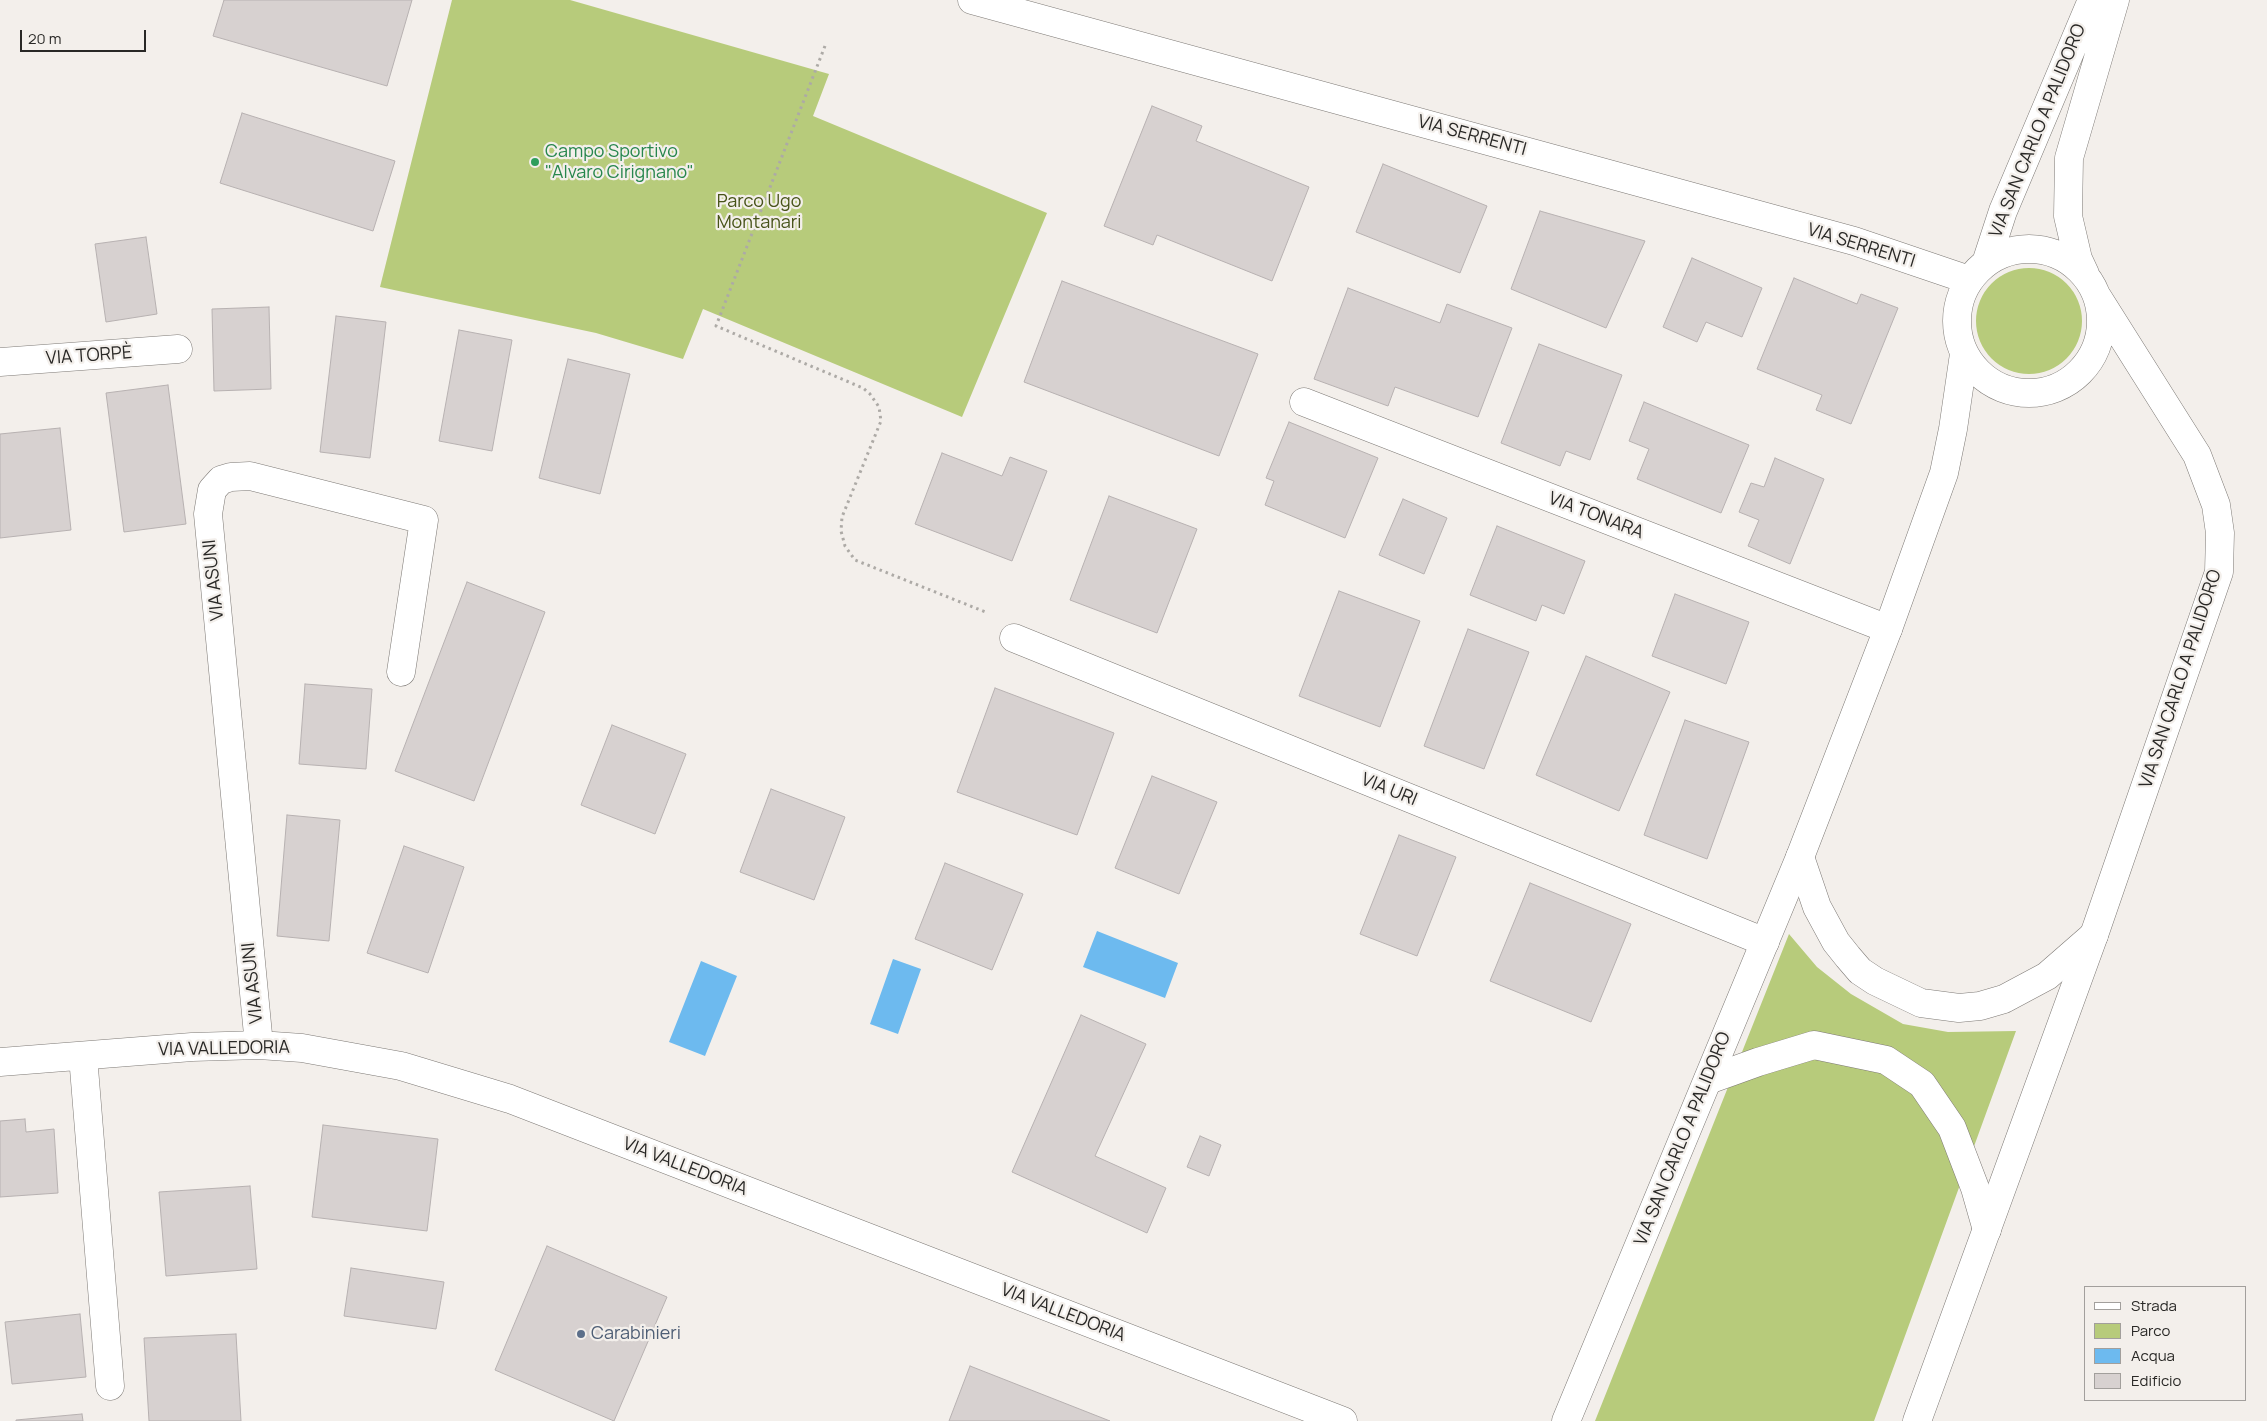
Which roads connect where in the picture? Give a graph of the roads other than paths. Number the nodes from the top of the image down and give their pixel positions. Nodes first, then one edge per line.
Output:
1 (972, 0) edge
2 (2092, 0) edge
3 (2115, 0) edge
4 (1978, 271) junction
5 (2085, 274) junction
6 (2098, 298) junction
7 (178, 350) dead end
8 (1964, 354) junction
9 (0, 362) edge
10 (1304, 402) dead end
11 (1888, 629) junction
12 (1014, 638) road end
13 (401, 672) dead end
14 (1800, 857) junction
15 (2094, 934) junction
16 (1765, 942) junction
17 (259, 1045) junction
18 (83, 1056) junction
19 (0, 1062) edge
20 (1708, 1080) junction
21 (1987, 1230) junction
22 (110, 1386) dead end
23 (1343, 1421) edge
24 (1566, 1421) edge
25 (1917, 1421) edge

1 - 4 street, VIA SERRENTI
2 - 4 street, VIA SAN CARLO A PALIDORO
3 - 5 street, VIA SAN CARLO A PALIDORO
4 - 5 street
4 - 8 street
5 - 6 street
6 - 8 street
6 - 15 street, VIA SAN CARLO A PALIDORO
7 - 9 street, VIA TORPÈ
8 - 11 street, VIA SAN CARLO A PALIDORO
10 - 11 street, VIA TONARA
11 - 14 street, VIA SAN CARLO A PALIDORO
12 - 16 street, VIA URI
13 - 17 street, VIA ASUNI
14 - 15 street, VIA SAN CARLO A PALIDORO
14 - 16 street, VIA SAN CARLO A PALIDORO
15 - 21 street, VIA SAN CARLO A PALIDORO
16 - 20 street, VIA SAN CARLO A PALIDORO
17 - 18 street, VIA VALLEDORIA
17 - 23 street, VIA VALLEDORIA
18 - 19 street, VIA VALLEDORIA
18 - 22 street
20 - 21 street
20 - 24 street, VIA SAN CARLO A PALIDORO
21 - 25 street, VIA SAN CARLO A PALIDORO

